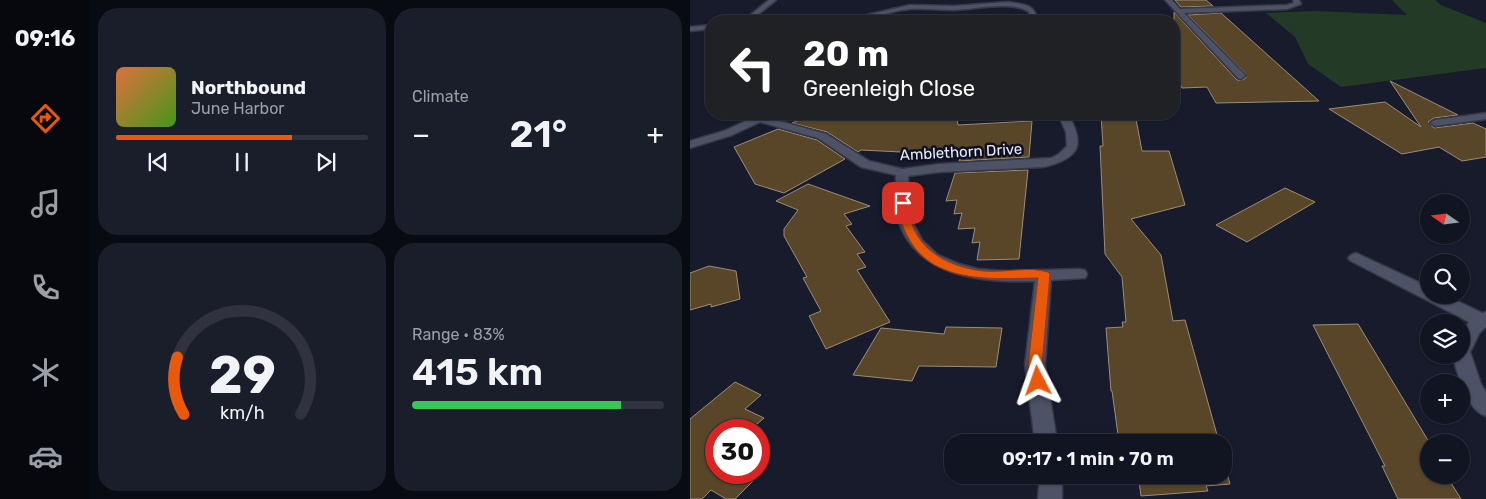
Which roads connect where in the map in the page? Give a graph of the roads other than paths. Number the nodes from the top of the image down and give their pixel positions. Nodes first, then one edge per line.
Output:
1 (773, 0) edge
2 (1029, 0) edge
3 (1168, 0) edge
4 (1296, 0) edge
5 (910, 3) edge
6 (1017, 5) junction
7 (1178, 10) junction
8 (754, 15) edge
9 (866, 15) edge
10 (1033, 15) edge
11 (705, 27) edge
12 (690, 29) edge
13 (1241, 76) dead end
14 (1486, 116) edge
15 (756, 120) edge
16 (776, 120) edge
17 (1067, 120) edge
18 (1435, 123) dead end
19 (690, 145) edge
20 (902, 173) junction
21 (1356, 258) dead end
22 (1044, 274) junction
23 (1079, 274) dead end
24 (1420, 290) edge
25 (1450, 304) edge
26 (1484, 319) edge
27 (1470, 334) edge
28 (1465, 364) edge
29 (1486, 408) edge
30 (1045, 434) edge
31 (1050, 484) edge
32 (1050, 499) edge

1 - 8 street
2 - 6 street
3 - 7 street
4 - 7 street
5 - 6 street
5 - 9 street
6 - 10 street
7 - 13 street
11 - 12 street
14 - 18 street
15 - 19 street
16 - 20 street, Amblethorn Drive
17 - 20 street, Amblethorn Drive
20 - 22 street
21 - 24 street
22 - 23 street
22 - 30 street
25 - 26 street
26 - 27 street
28 - 29 street
31 - 32 street

